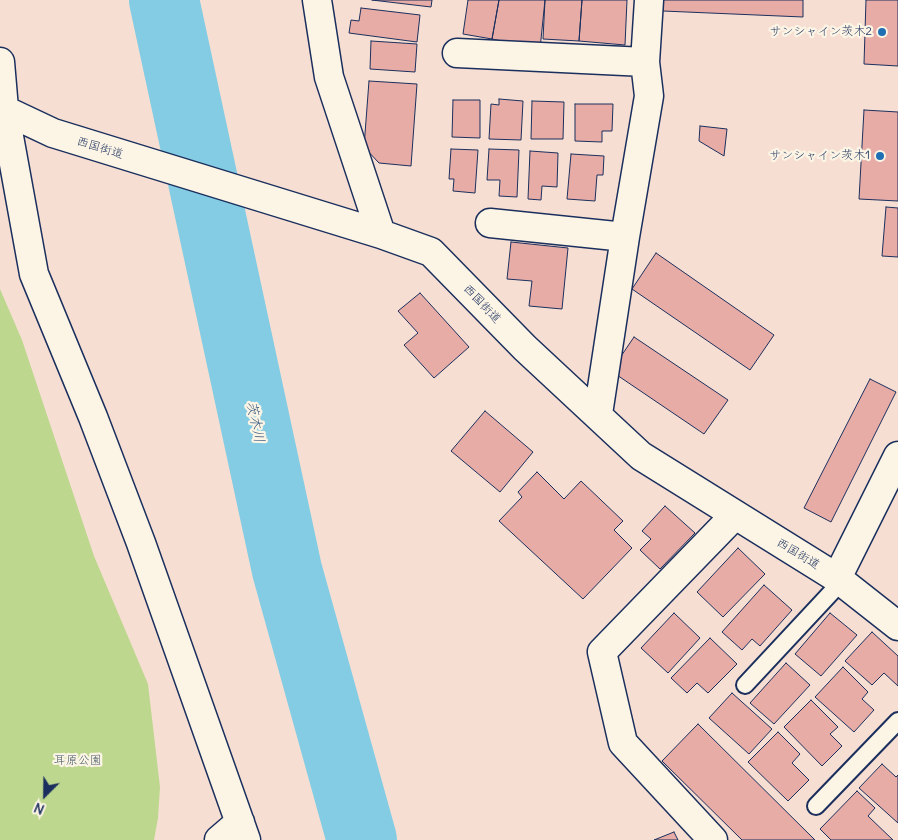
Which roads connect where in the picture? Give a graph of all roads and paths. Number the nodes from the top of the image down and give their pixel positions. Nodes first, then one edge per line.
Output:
1 (317, 0) edge
2 (649, 0) edge
3 (458, 53) dead end
4 (0, 62) edge
5 (645, 62) junction
6 (2, 109) edge
7 (490, 223) dead end
8 (381, 234) junction
9 (625, 237) junction
10 (598, 414) junction
11 (898, 456) edge
12 (734, 516) junction
13 (839, 580) junction
14 (898, 626) edge
15 (745, 685) dead end
16 (898, 721) edge
17 (816, 806) dead end
18 (243, 831) edge
19 (219, 840) edge
20 (713, 840) edge

1 - 8 street
2 - 5 street
3 - 5 street
4 - 6 street
5 - 9 street
6 - 8 street, 西国街道
6 - 18 street
7 - 9 street
8 - 10 street, 西国街道
9 - 10 street
10 - 12 street, 西国街道
11 - 13 street
12 - 13 street, 西国街道
12 - 20 street
13 - 14 street, 西国街道
13 - 15 lane
16 - 17 lane
18 - 19 street

